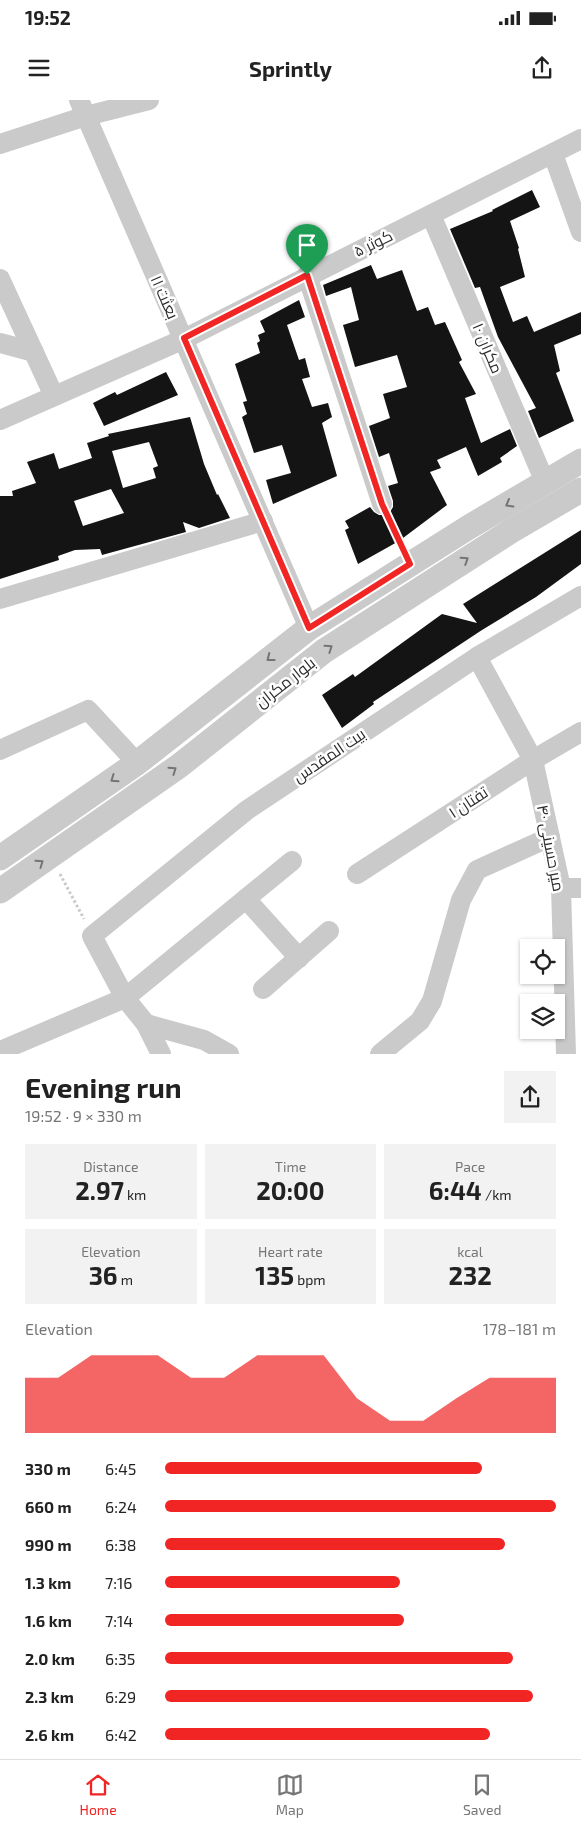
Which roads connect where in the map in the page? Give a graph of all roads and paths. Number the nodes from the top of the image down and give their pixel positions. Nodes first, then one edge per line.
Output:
1 (150, 100) edge
2 (82, 108) edge
3 (581, 140) edge
4 (0, 144) edge
5 (553, 154) junction
6 (431, 215) junction
7 (581, 232) edge
8 (307, 275) junction
9 (0, 279) edge
10 (184, 338) junction
11 (0, 343) edge
12 (34, 352) junction
13 (54, 396) junction
14 (0, 420) edge
15 (581, 461) edge
16 (545, 482) junction
17 (581, 490) edge
18 (382, 504) joint
19 (263, 521) junction
20 (410, 564) junction
21 (581, 596) edge
22 (0, 599) edge
23 (309, 628) junction
24 (477, 657) junction
25 (581, 732) edge
26 (0, 750) edge
27 (533, 760) junction
28 (137, 763) junction
29 (550, 837) junction
30 (51, 856) junction
31 (0, 858) edge
32 (292, 861) dead end
33 (357, 874) dead end
34 (561, 888) junction
35 (581, 888) edge
36 (0, 891) edge
37 (246, 899) junction
38 (329, 931) dead end
39 (92, 936) junction
40 (299, 958) junction
41 (263, 989) dead end
42 (125, 998) junction
43 (146, 1024) junction
44 (0, 1051) edge
45 (161, 1054) edge
46 (229, 1054) edge
47 (380, 1054) edge
48 (566, 1054) edge

1 - 2 street
2 - 4 street
2 - 10 street, بعثت ۱۱
3 - 5 street, کوثر ۵
5 - 6 street, کوثر ۵
5 - 7 street
6 - 8 street, کوثر ۵
6 - 16 street, مکران ۱۰
8 - 10 street, کوثر ۵
8 - 18 street
9 - 12 street
10 - 13 street, کوثر ۵
10 - 19 street, بعثت ۱۱
11 - 12 street
12 - 13 street
13 - 14 street, کوثر ۵
15 - 16 street, بلوار مکران
16 -> 20 street, بلوار مکران
30 -> 17 street, بلوار مکران
18 - 20 path
19 - 22 street
19 - 23 street, بعثت ۱۱
20 - 23 street, بلوار مکران
21 - 24 street, بیت المقدس
23 -> 28 street, بلوار مکران
24 - 27 street, میر حسینی ۴۰
24 - 39 street, بیت المقدس
25 - 27 street, تفتان ۱
26 - 28 street
27 - 29 street, میر حسینی ۴۰
27 - 33 street, تفتان ۱
28 -> 31 street, بلوار مکران
29 - 34 street, میر حسینی ۴۰
29 - 47 street
36 -> 30 street, بلوار مکران
30 - 39 path
32 - 37 street
34 - 35 street
34 - 48 street, میر حسینی ۴۰
37 - 40 street
37 - 42 street
38 - 40 street
39 - 42 street
40 - 41 street
42 - 43 street
42 - 44 street
43 - 45 street
43 - 46 street

